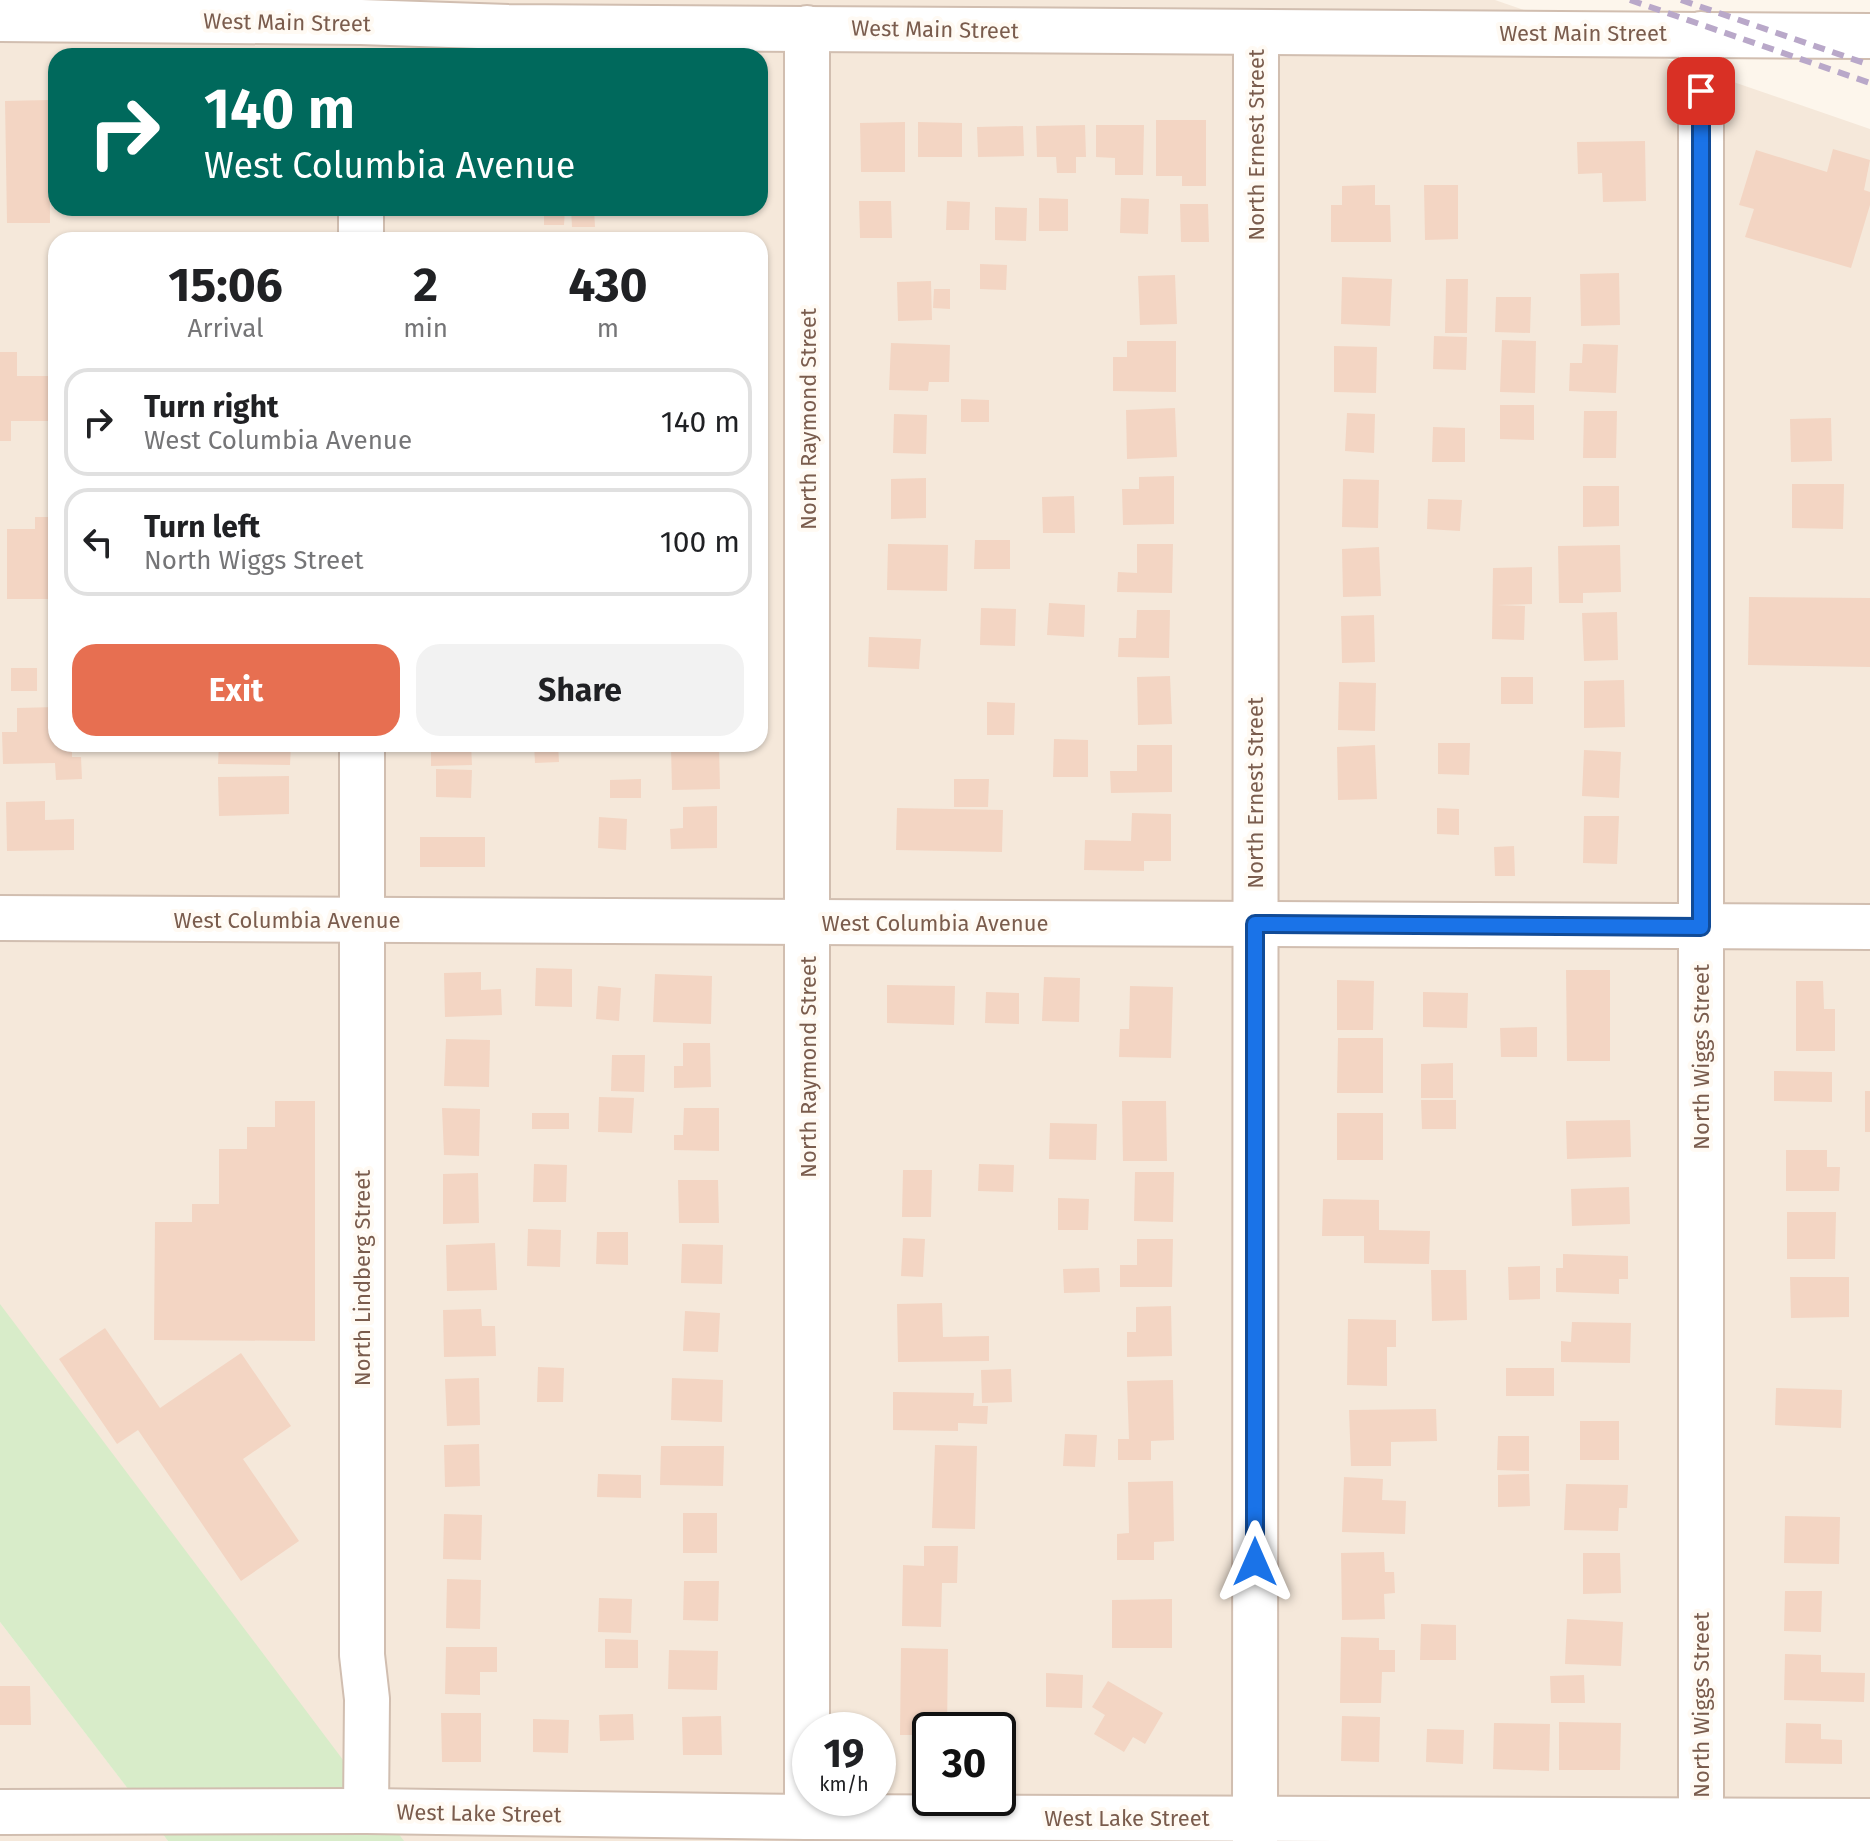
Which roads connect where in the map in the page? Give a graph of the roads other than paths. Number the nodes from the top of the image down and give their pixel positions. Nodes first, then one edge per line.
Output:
1 (0, 19) edge
2 (807, 28) junction
3 (1256, 32) junction
4 (1701, 34) junction
5 (1870, 36) edge
6 (361, 39) edge
7 (362, 752) edge
8 (0, 918) edge
9 (362, 920) junction
10 (809, 922) junction
11 (1255, 924) junction
12 (1701, 927) junction
13 (1870, 927) edge
14 (366, 1811) junction
15 (0, 1812) edge
16 (807, 1817) junction
17 (1870, 1821) edge
18 (1255, 1829) edge
19 (1701, 1830) edge

1 - 6 street, West Main Street
2 - 3 street, West Main Street
2 - 6 street, West Main Street
2 - 10 street, North Raymond Street
3 - 4 street, West Main Street
3 - 11 street, North Ernest Street
4 - 5 street, West Main Street
4 - 12 street, North Wiggs Street
7 - 9 street, North Lindberg Street
8 - 9 street, West Columbia Avenue
9 - 10 street, West Columbia Avenue
9 - 14 street, North Lindberg Street
10 - 11 street, West Columbia Avenue
10 - 16 street, North Raymond Street
11 - 12 street, West Columbia Avenue
11 - 18 street, North Ernest Street
12 - 13 street, West Columbia Avenue
12 - 19 street, North Wiggs Street
14 - 15 street, West Lake Street
14 - 16 street, West Lake Street
16 - 18 street, West Lake Street
17 - 19 street, West Lake Street
18 - 19 street, West Lake Street

